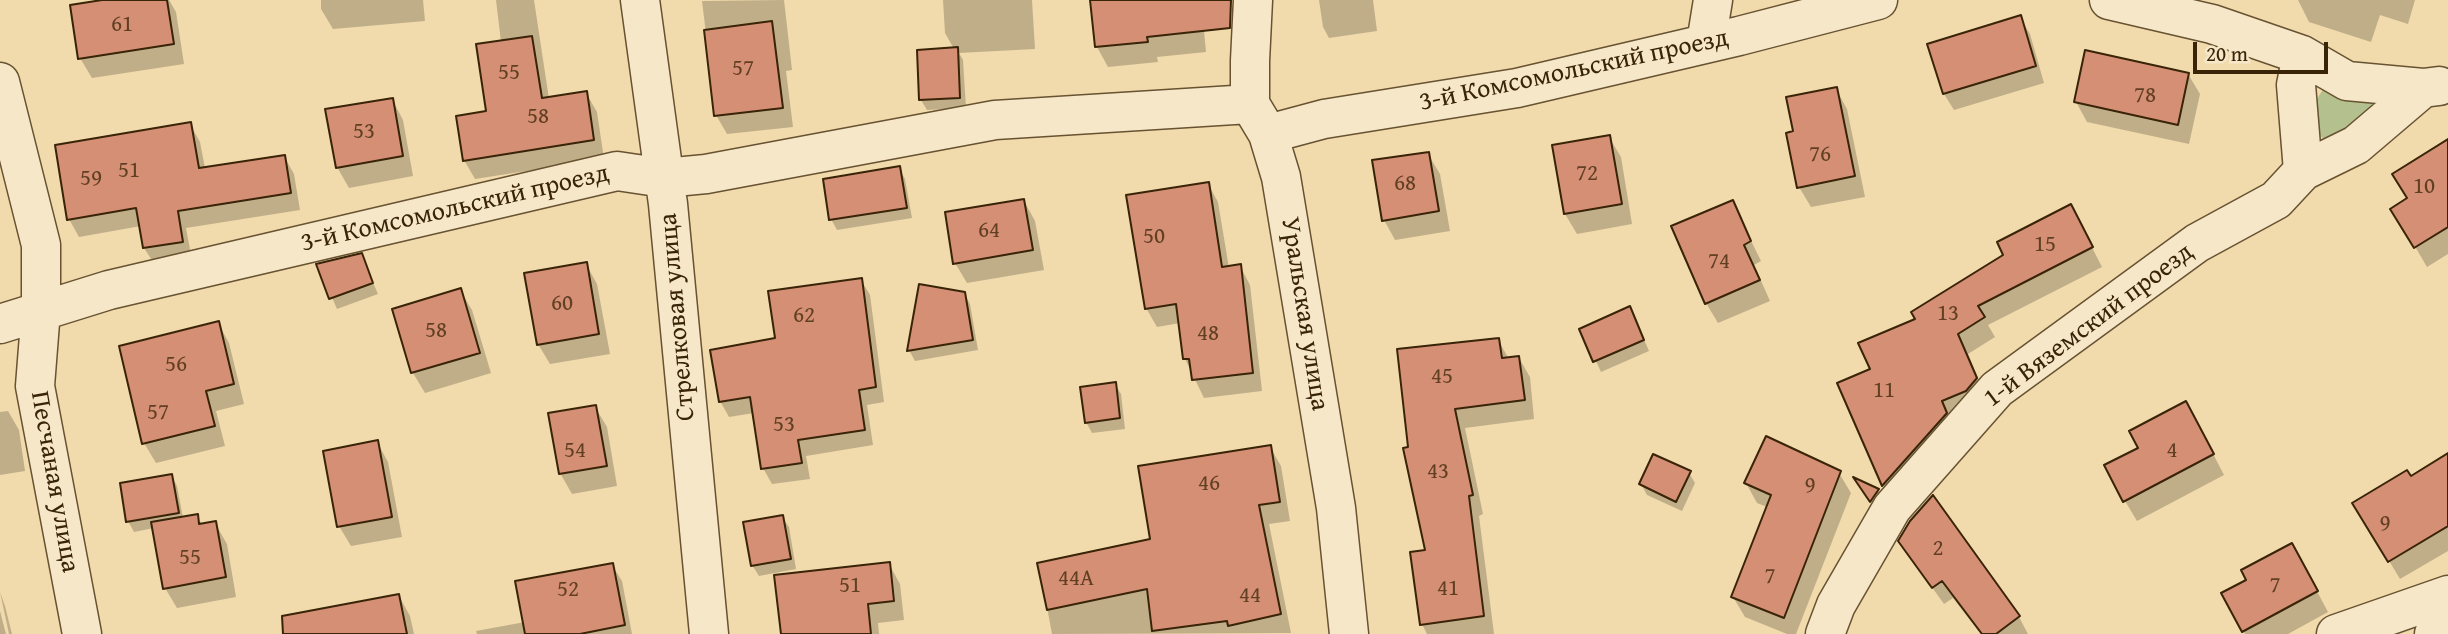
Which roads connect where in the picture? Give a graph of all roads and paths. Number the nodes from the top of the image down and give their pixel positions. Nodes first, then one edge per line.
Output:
1 (640, 0) edge
2 (1253, 0) edge
3 (1713, 0) edge
4 (1878, 0) edge
5 (2109, 0) edge
6 (1706, 43) junction
7 (2302, 55) junction
8 (0, 82) edge
9 (2436, 86) edge
10 (1259, 119) junction
11 (2303, 171) junction
12 (664, 178) junction
13 (41, 310) junction
14 (0, 324) edge
15 (2448, 595) edge
16 (2448, 627) edge
17 (82, 634) edge
18 (709, 634) edge
19 (1349, 634) edge
20 (1825, 634) edge
21 (2336, 634) edge
22 (2434, 634) edge

1 - 12 street, Стрелковая улица
2 - 10 street, Уральская улица
3 - 6 street
4 - 6 street, 3-й Комсомольский проезд
5 - 7 street
6 - 10 street, 3-й Комсомольский проезд
7 - 9 street
7 - 11 street
8 - 13 street, Песчаная улица
9 - 11 street, 1-й Вяземский проезд
10 - 12 street, 3-й Комсомольский проезд
10 - 19 street, Уральская улица
11 - 20 street, 1-й Вяземский проезд
12 - 13 street, 3-й Комсомольский проезд
12 - 18 street, Стрелковая улица
13 - 14 street, 3-й Комсомольский проезд
13 - 17 street, Песчаная улица
15 - 21 street
16 - 22 street

